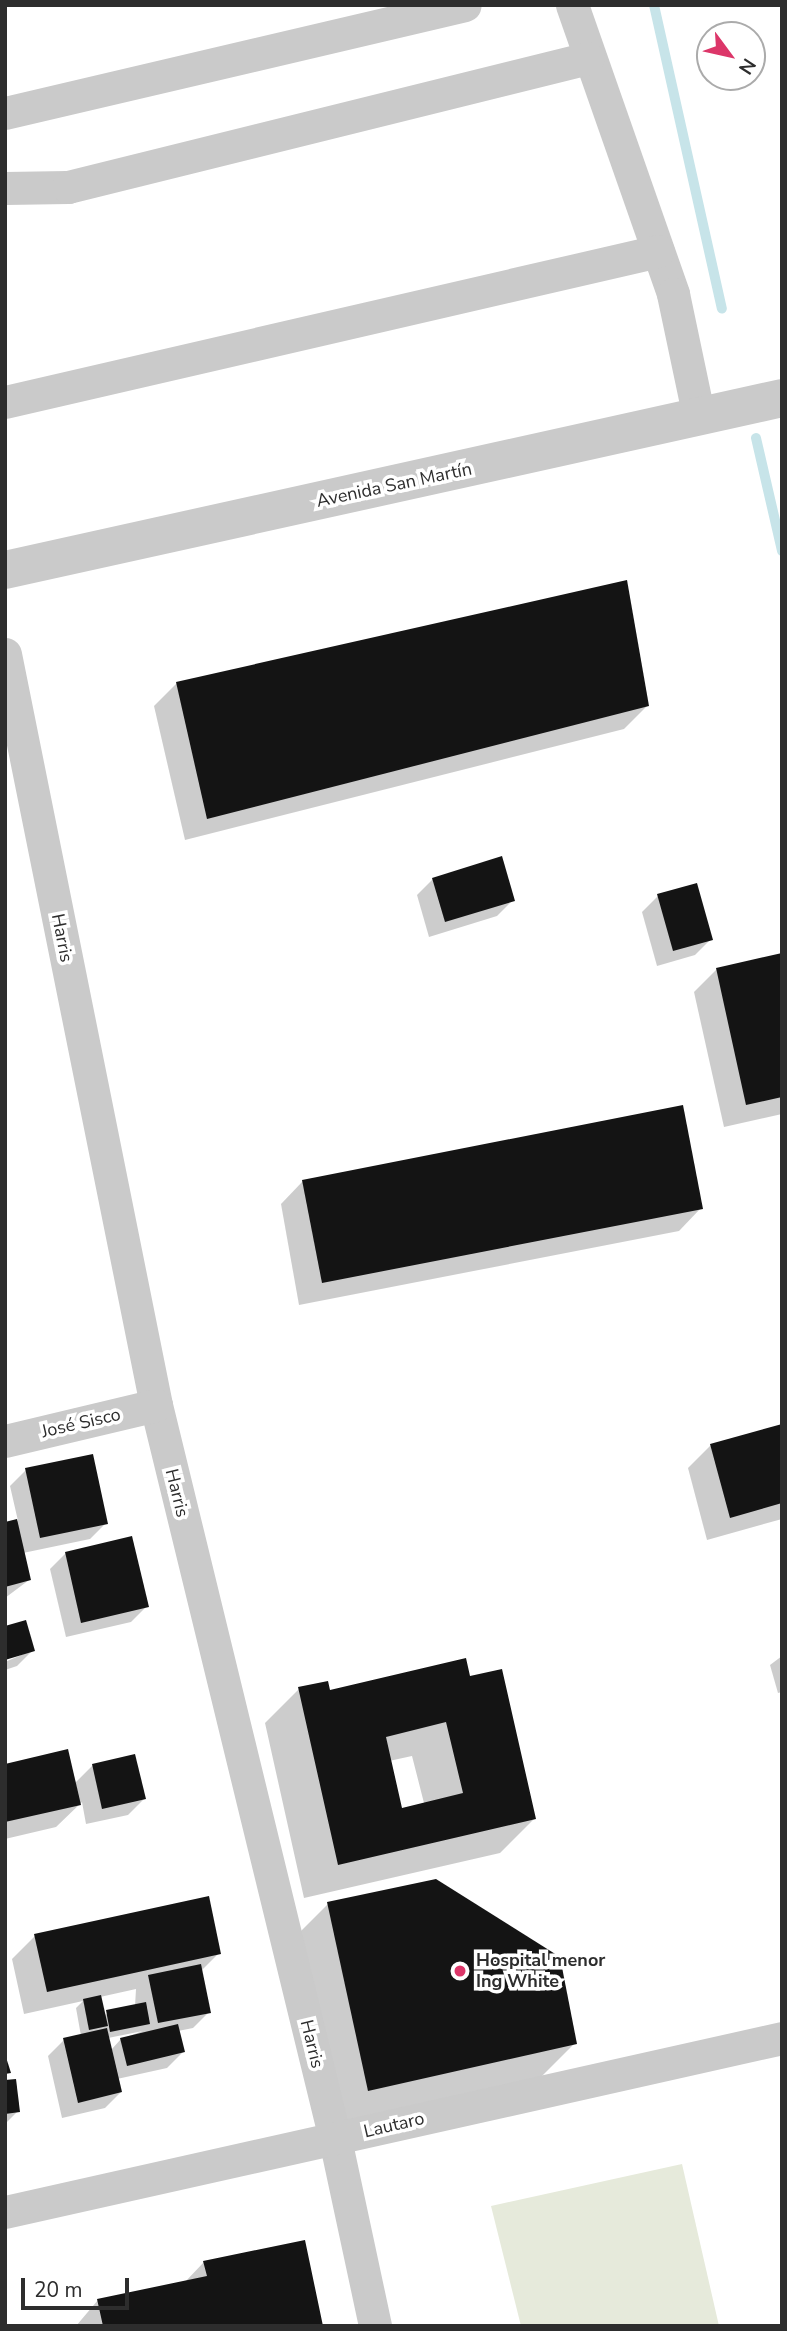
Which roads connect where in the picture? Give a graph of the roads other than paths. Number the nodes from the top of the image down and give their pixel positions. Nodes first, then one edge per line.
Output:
1 (464, 5) edge
2 (572, 5) edge
3 (588, 58) junction
4 (5, 113) edge
5 (5, 188) edge
6 (658, 251) junction
7 (782, 398) edge
8 (5, 402) edge
9 (699, 417) junction
10 (5, 570) edge
11 (5, 654) edge
12 (156, 1405) junction
13 (5, 1441) edge
14 (782, 2038) edge
15 (335, 2139) junction
16 (5, 2212) edge
17 (375, 2326) edge

1 - 4 street
2 - 3 street
3 - 5 street
3 - 6 street
6 - 8 street
6 - 9 street
7 - 9 street, Avenida San Martín
9 - 10 street, Avenida San Martín
11 - 12 street, Harris
12 - 13 street, José Sisco
12 - 15 street, Harris
14 - 15 street, Lautaro
15 - 16 street, Lautaro
15 - 17 street, Harris

